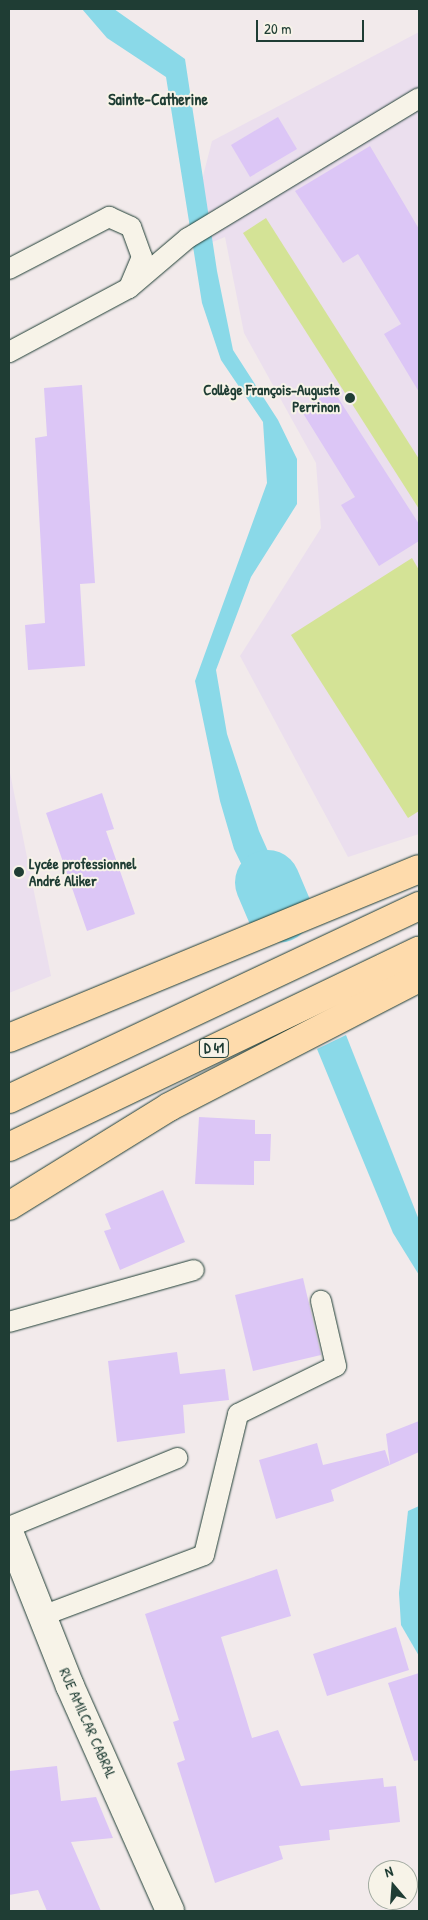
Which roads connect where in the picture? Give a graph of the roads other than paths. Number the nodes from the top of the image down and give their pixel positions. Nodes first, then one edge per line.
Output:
1 (419, 98) edge
2 (9, 269) edge
3 (128, 288) junction
4 (9, 352) edge
5 (419, 869) edge
6 (419, 906) edge
7 (419, 950) edge
8 (419, 978) edge
9 (9, 1038) edge
10 (9, 1099) edge
11 (9, 1147) edge
12 (10, 1206) edge
13 (194, 1270) dead end
14 (321, 1301) dead end
15 (9, 1322) edge
16 (177, 1458) dead end
17 (9, 1527) edge
18 (9, 1532) edge
19 (42, 1616) junction
20 (170, 1911) edge

1 - 3 lane
2 - 3 lane
3 - 4 lane
5 - 9 highway
6 - 10 highway
7 - 11 highway, D 41
8 - 12 highway
13 - 15 lane
14 - 19 lane
16 - 17 lane
18 - 19 street, RUE AMILCAR CABRAL
19 - 20 street, RUE AMILCAR CABRAL

